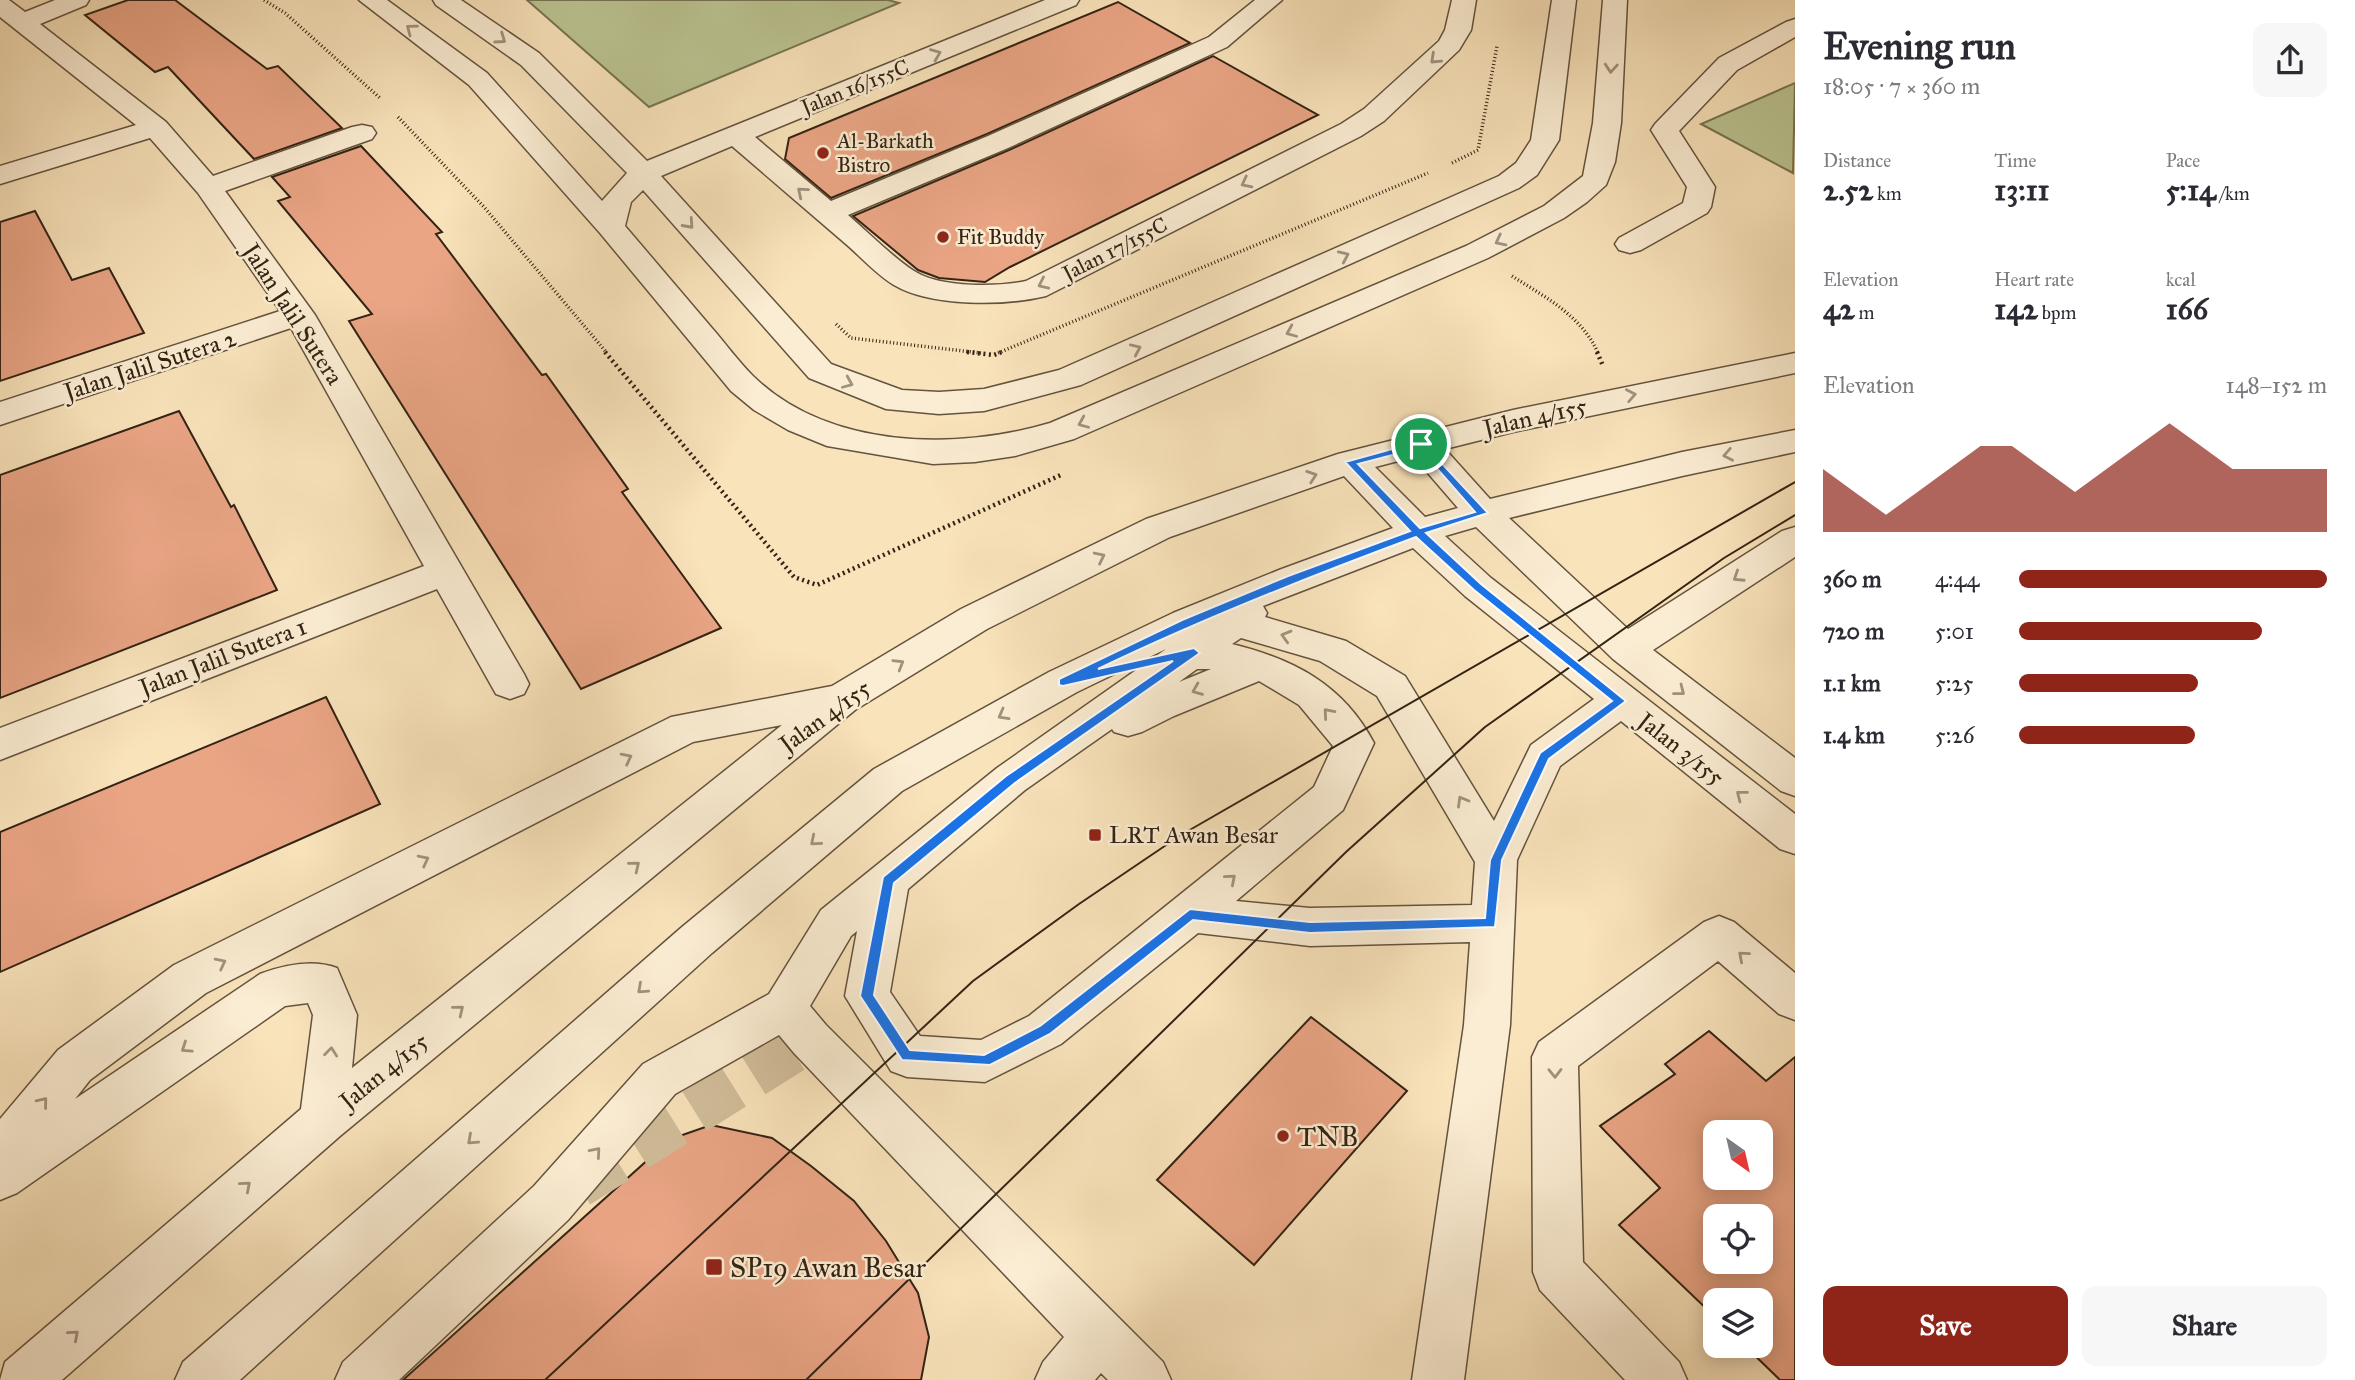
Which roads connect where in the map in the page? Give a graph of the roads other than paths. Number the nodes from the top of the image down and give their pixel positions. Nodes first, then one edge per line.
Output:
1 (77, 0) edge
2 (371, 0) edge
3 (445, 0) edge
4 (1067, 0) edge
5 (1270, 0) edge
6 (1464, 0) edge
7 (1564, 0) edge
8 (1615, 0) edge
9 (12, 14) edge
10 (1795, 27) edge
11 (156, 128) junction
12 (362, 133) dead end
13 (737, 136) junction
14 (533, 140) junction
15 (643, 173) junction
16 (0, 175) edge
17 (208, 187) junction
18 (828, 213) junction
19 (610, 227) junction
20 (1630, 244) dead end
21 (299, 315) junction
22 (1795, 363) edge
23 (0, 414) edge
24 (1795, 441) edge
25 (1421, 444) junction
26 (1350, 462) junction
27 (1482, 513) junction
28 (1418, 532) junction
29 (1795, 540) edge
30 (447, 571) junction
31 (1292, 579) junction
32 (1237, 623) junction
33 (1190, 638) junction
34 (1626, 649) junction
35 (1261, 665) junction
36 (510, 684) dead end
37 (841, 699) junction
38 (1620, 701) junction
39 (0, 744) edge
40 (1011, 779) junction
41 (1795, 780) edge
42 (1795, 837) edge
43 (1496, 860) junction
44 (888, 881) junction
45 (1190, 914) junction
46 (1491, 923) junction
47 (1795, 1000) edge
48 (798, 1023) junction
49 (323, 1120) junction
50 (0, 1155) edge
51 (0, 1177) edge
52 (1099, 1336) junction
53 (23, 1380) edge
54 (201, 1380) edge
55 (361, 1380) edge
56 (1061, 1380) edge
57 (1145, 1380) edge
58 (1438, 1380) edge
59 (1661, 1380) edge

1 - 9 street
14 -> 2 street
3 -> 15 street
13 -> 4 street, Jalan 16/155C
5 - 18 street
6 -> 18 street, Jalan 17/155C
15 -> 7 street
8 -> 19 street
9 - 11 street, Jalan Jalil Sutera
10 - 20 street
11 - 16 street
11 - 17 street, Jalan Jalil Sutera
12 - 17 street
13 - 15 street, Jalan 16/155C
18 -> 13 street, Jalan 17/155C
14 - 15 street
14 - 19 street
15 - 19 street
17 - 21 street, Jalan Jalil Sutera
21 - 23 street, Jalan Jalil Sutera 2
21 - 30 street, Jalan Jalil Sutera
25 -> 22 street, Jalan 4/155
24 -> 27 street
25 - 26 street, Jalan 4/155
25 - 27 street, Jalan 3/155
26 - 28 street, Jalan 3/155
37 -> 26 street, Jalan 4/155
27 - 28 street
27 - 34 street, Jalan 3/155
28 - 31 street
28 - 38 street, Jalan 3/155
29 -> 34 street
30 - 36 street, Jalan Jalil Sutera
30 - 39 street, Jalan Jalil Sutera 1
31 - 32 street
31 - 33 street
32 - 33 street
43 -> 32 street
33 - 35 street
33 - 40 street
33 -> 54 street
34 -> 41 street, Jalan 3/155
35 -> 40 street
45 -> 35 street
49 -> 37 street, Jalan 4/155
50 -> 37 street
42 -> 38 street, Jalan 3/155
38 - 43 street
40 - 44 street
43 - 46 street
44 - 45 street
44 - 48 street
45 - 46 street
46 - 58 street
47 -> 59 street
48 - 52 street
55 -> 48 street
49 -> 51 street
53 -> 49 street, Jalan 4/155
52 - 56 street
52 - 57 street

